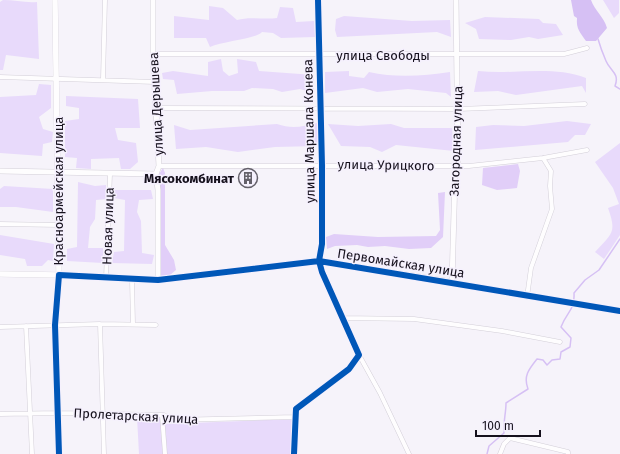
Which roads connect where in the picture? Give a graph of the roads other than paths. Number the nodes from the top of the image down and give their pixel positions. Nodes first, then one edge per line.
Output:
1 (55, 0) edge
2 (105, 0) edge
3 (153, 0) edge
4 (318, 0) edge
5 (456, 0) edge
6 (587, 48) dead end
7 (154, 54) junction
8 (319, 55) junction
9 (458, 55) junction
10 (0, 77) edge
11 (57, 78) junction
12 (104, 79) junction
13 (155, 82) junction
14 (585, 104) dead end
15 (156, 108) junction
16 (458, 109) junction
17 (321, 110) junction
18 (587, 150) dead end
19 (543, 158) junction
20 (322, 165) junction
21 (159, 166) junction
22 (458, 166) junction
23 (0, 172) edge
24 (58, 173) junction
25 (110, 174) junction
26 (156, 174) junction
27 (0, 224) edge
28 (59, 225) junction
29 (319, 261) junction
30 (0, 274) edge
31 (59, 276) junction
32 (106, 278) junction
33 (132, 280) junction
34 (158, 280) junction
35 (452, 282) junction
36 (527, 296) junction
37 (620, 311) edge
38 (342, 318) junction
39 (100, 324) junction
40 (133, 324) junction
41 (55, 325) junction
42 (156, 325) dead end
43 (26, 326) junction
44 (0, 327) edge
45 (560, 342) dead end
46 (359, 355) junction
47 (58, 412) junction
48 (30, 413) junction
49 (102, 413) junction
50 (0, 414) edge
51 (162, 415) junction
52 (295, 417) junction
53 (32, 454) edge
54 (59, 454) edge
55 (104, 454) edge
56 (165, 454) edge
57 (294, 454) edge
58 (409, 454) edge
59 (500, 454) edge
60 (568, 454) edge

1 - 11 main road, Красноармейская улица
2 - 12 street
3 - 7 street, улица Дерышева
4 - 8 street, улица Маршала Конева
5 - 9 street, Загородная улица
6 - 9 street, улица Свободы
7 - 8 street, улица Свободы
7 - 13 street, улица Дерышева
8 - 9 street, улица Свободы
8 - 17 street, улица Маршала Конева
9 - 16 street, Загородная улица
10 - 11 street
11 - 12 street
11 - 24 main road, Красноармейская улица
12 - 13 street
13 - 15 street, улица Дерышева
14 - 16 street
15 - 17 street
15 - 21 street, улица Дерышева
16 - 17 street
16 - 22 street, Загородная улица
17 - 20 street, улица Маршала Конева
18 - 19 street, улица Урицкого
19 - 22 street, улица Урицкого
19 - 36 street
20 - 21 street, улица Урицкого
20 - 22 street, улица Урицкого
20 - 29 street, улица Маршала Конева
21 - 26 street, улица Дерышева
22 - 35 street, Загородная улица
23 - 24 street
24 - 25 street
24 - 28 main road, Красноармейская улица
25 - 26 street
25 - 32 street, Новая улица
26 - 34 street, улица Дерышева
27 - 28 street
28 - 31 main road, Красноармейская улица
29 - 34 street, Первомайская улица
29 - 35 street, Первомайская улица
29 - 38 street
30 - 31 main road, Первомайская улица
31 - 32 street, Первомайская улица
31 - 41 street, Красноармейская улица
32 - 33 street, Первомайская улица
33 - 34 street, Первомайская улица
33 - 40 street
35 - 36 street, Первомайская улица
36 - 37 street, Первомайская улица
38 - 45 street
38 - 46 street
39 - 40 street
39 - 41 street
39 - 49 street
40 - 42 street
41 - 43 street
41 - 47 street, Красноармейская улица
43 - 44 street
43 - 48 street
46 - 52 street
46 - 58 street
47 - 48 street, Пролетарская улица
47 - 49 street, Пролетарская улица
47 - 54 street, Красноармейская улица
48 - 50 street, Пролетарская улица
48 - 53 street
49 - 51 street, Пролетарская улица
49 - 55 street
51 - 52 street, Пролетарская улица
51 - 56 street
52 - 57 street
59 - 60 street

